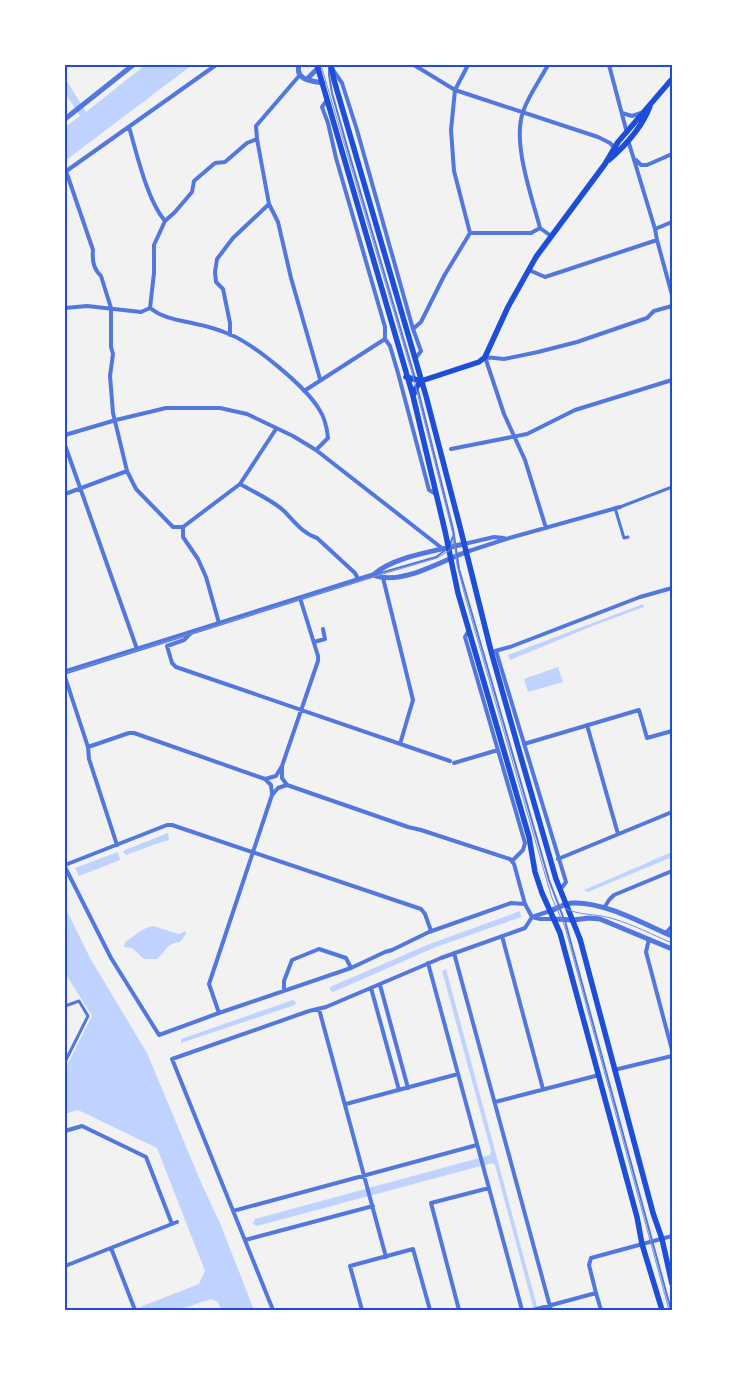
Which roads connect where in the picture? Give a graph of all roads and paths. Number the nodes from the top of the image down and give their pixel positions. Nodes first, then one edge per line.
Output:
1 (133, 65) edge
2 (216, 65) edge
3 (298, 65) edge
4 (414, 65) edge
5 (468, 65) edge
6 (548, 65) edge
7 (609, 65) edge
8 (317, 66) edge
9 (331, 67) edge
10 (299, 76) junction
11 (307, 79) junction
12 (672, 80) edge
13 (323, 85) junction
14 (455, 90) junction
15 (332, 93) junction
16 (327, 100) junction
17 (651, 104) junction
18 (523, 112) junction
19 (622, 113) junction
20 (641, 113) junction
21 (65, 119) edge
22 (128, 126) junction
23 (626, 131) junction
24 (257, 139) junction
25 (628, 140) junction
26 (614, 147) junction
27 (672, 154) edge
28 (635, 159) junction
29 (605, 164) junction
30 (66, 171) edge
31 (269, 204) junction
32 (165, 220) junction
33 (672, 222) edge
34 (540, 228) junction
35 (655, 229) junction
36 (470, 233) junction
37 (551, 236) junction
38 (657, 240) junction
39 (529, 270) junction
40 (672, 295) edge
41 (672, 306) edge
42 (65, 308) edge
43 (111, 308) junction
44 (150, 308) junction
45 (413, 329) junction
46 (230, 334) junction
47 (385, 340) junction
48 (485, 357) junction
49 (415, 359) junction
50 (406, 377) junction
51 (320, 379) junction
52 (672, 380) edge
53 (418, 383) junction
54 (304, 391) junction
55 (413, 396) junction
56 (116, 420) junction
57 (276, 429) junction
58 (65, 435) edge
59 (513, 437) junction
60 (65, 445) edge
61 (316, 450) junction
62 (451, 450) dead end
63 (128, 471) junction
64 (240, 484) junction
65 (672, 487) edge
66 (80, 488) junction
67 (65, 494) edge
68 (436, 494) junction
69 (620, 507) joint
70 (615, 508) junction
71 (183, 527) junction
72 (546, 528) junction
73 (454, 533) junction
74 (628, 537) dead end
75 (506, 539) junction
76 (464, 544) junction
77 (456, 546) junction
78 (446, 549) junction
79 (466, 552) junction
80 (457, 555) junction
81 (436, 557) junction
82 (449, 560) junction
83 (461, 574) junction
84 (373, 575) junction
85 (383, 578) junction
86 (358, 580) junction
87 (672, 589) edge
88 (300, 598) junction
89 (219, 623) junction
90 (323, 629) dead end
91 (469, 630) junction
92 (192, 632) junction
93 (314, 642) junction
94 (137, 649) junction
95 (493, 651) junction
96 (65, 672) edge
97 (65, 677) edge
98 (301, 711) junction
99 (587, 725) junction
100 (672, 732) edge
101 (400, 744) junction
102 (524, 744) junction
103 (88, 747) junction
104 (498, 750) junction
105 (282, 766) junction
106 (265, 778) junction
107 (287, 785) junction
108 (272, 795) junction
109 (672, 812) edge
110 (618, 834) junction
111 (117, 845) junction
112 (253, 852) junction
113 (558, 859) junction
114 (512, 861) junction
115 (65, 866) edge
116 (672, 871) edge
117 (560, 890) junction
118 (525, 904) junction
119 (566, 904) junction
120 (559, 907) junction
121 (604, 908) junction
122 (550, 911) junction
123 (532, 917) junction
124 (554, 919) junction
125 (565, 920) junction
126 (574, 920) junction
127 (672, 926) edge
128 (431, 931) junction
129 (669, 934) edge
130 (502, 936) junction
131 (649, 939) junction
132 (672, 949) edge
133 (454, 953) junction
134 (428, 963) junction
135 (351, 968) junction
136 (380, 985) junction
137 (371, 988) junction
138 (284, 990) junction
139 (65, 1006) edge
140 (319, 1009) junction
141 (219, 1013) junction
142 (672, 1050) edge
143 (672, 1056) edge
144 (65, 1062) edge
145 (617, 1069) junction
146 (458, 1074) junction
147 (599, 1075) junction
148 (408, 1088) junction
149 (544, 1089) junction
150 (399, 1090) junction
151 (495, 1102) junction
152 (346, 1104) junction
153 (65, 1131) edge
154 (477, 1145) junction
155 (365, 1175) junction
156 (489, 1188) junction
157 (373, 1206) junction
158 (233, 1211) junction
159 (672, 1236) edge
160 (662, 1239) junction
161 (245, 1240) junction
162 (652, 1242) junction
163 (642, 1244) junction
164 (111, 1248) junction
165 (386, 1257) junction
166 (65, 1266) edge
167 (672, 1284) edge
168 (596, 1293) junction
169 (550, 1308) edge
170 (135, 1310) edge
171 (273, 1310) edge
172 (362, 1310) edge
173 (430, 1310) edge
174 (459, 1310) edge
175 (522, 1310) edge
176 (535, 1310) edge
177 (601, 1310) edge
178 (662, 1310) edge
179 (671, 1310) edge

1 - 21 street
2 - 22 street
3 - 10 street
4 - 14 street
5 - 14 street
6 - 18 street
7 - 19 street
8 - 11 street
8 - 13 main road
9 - 15 lane
9 - 45 street
9 - 49 main road
10 - 11 street
10 - 24 street
11 - 13 street
12 - 17 main road
13 - 15 lane
13 - 16 main road
14 - 18 street
14 - 36 street
15 - 53 lane
16 - 47 street
16 - 50 main road
17 - 20 main road
17 - 25 main road
18 - 26 street
18 - 34 street
19 - 20 street
19 - 23 street
20 - 23 main road
22 - 30 street
22 - 32 street
23 - 25 street
23 - 26 main road
24 - 31 street
24 - 32 street
25 - 28 street
25 - 29 main road
26 - 29 main road
27 - 28 street
28 - 35 street
29 - 37 main road
30 - 43 street
31 - 46 street
31 - 51 street
32 - 44 street
33 - 35 street
34 - 36 street
34 - 37 street
35 - 38 street
36 - 45 street
37 - 39 main road
38 - 39 street
38 - 40 street
39 - 48 main road
41 - 48 street
42 - 43 street
43 - 44 street
43 - 56 street
44 - 46 street
45 - 49 street
46 - 54 street
47 - 51 street
47 - 68 street
48 - 53 main road
48 - 59 street
49 - 53 main road
50 - 53 main road
50 - 55 main road
51 - 54 street
52 - 59 street
53 - 55 main road
53 - 73 lane
53 - 76 main road
54 - 61 street
55 - 68 main road
56 - 57 street
56 - 58 street
56 - 63 street
57 - 61 street
57 - 64 street
59 - 62 street
59 - 72 street
60 - 66 street
61 - 78 street
63 - 66 street
63 - 71 street
64 - 71 street
64 - 86 street
65 - 69 street
66 - 67 street
66 - 94 street
68 - 78 main road
69 - 70 street
70 - 72 street
70 - 74 street
71 - 89 street
72 - 75 street
73 - 77 lane
73 - 78 lane
75 - 76 street
75 - 79 street
76 - 77 street
76 - 79 main road
77 - 78 street
77 - 80 lane
78 - 81 lane
78 - 82 main road
78 - 84 street
79 - 80 street
79 - 95 main road
80 - 82 street
80 - 83 lane
81 - 82 lane
81 - 84 lane
82 - 83 lane
82 - 85 street
82 - 91 main road
83 - 120 lane
84 - 85 street
84 - 86 street
85 - 101 street
86 - 88 street
87 - 95 street
88 - 89 street
88 - 93 street
89 - 92 street
90 - 93 street
91 - 104 street
91 - 122 main road
92 - 94 street
92 - 98 street
93 - 98 street
94 - 96 street
95 - 102 street
95 - 117 main road
97 - 103 street
98 - 101 street
98 - 105 street
99 - 100 street
99 - 102 street
99 - 110 street
101 - 104 street
102 - 113 street
103 - 106 street
103 - 111 street
104 - 114 street
105 - 106 street
105 - 107 street
106 - 108 street
107 - 108 street
107 - 114 street
108 - 112 street
109 - 110 street
110 - 113 street
111 - 112 street
111 - 115 street
112 - 128 street
112 - 141 street
113 - 117 street
114 - 118 street
115 - 141 street
116 - 121 street
117 - 119 main road
118 - 123 street
118 - 128 street
119 - 120 street
119 - 121 street
119 - 126 main road
120 - 122 street
120 - 125 lane
121 - 129 street
122 - 123 street
122 - 124 main road
123 - 124 street
123 - 130 street
124 - 125 street
124 - 147 main road
125 - 126 street
125 - 162 lane
126 - 131 street
126 - 145 main road
127 - 129 street
128 - 135 street
130 - 133 street
130 - 149 street
131 - 132 street
131 - 142 street
133 - 134 street
133 - 151 street
134 - 136 street
134 - 146 street
135 - 138 street
135 - 138 street
136 - 137 street
136 - 148 street
137 - 140 street
137 - 150 street
138 - 141 street
139 - 144 street
140 - 152 street
140 - 158 street
143 - 145 street
145 - 160 main road
146 - 148 street
146 - 154 street
147 - 149 street
147 - 163 main road
148 - 150 street
149 - 151 street
150 - 152 street
151 - 169 street
152 - 155 street
153 - 164 street
154 - 155 street
154 - 156 street
155 - 157 street
155 - 158 street
156 - 174 street
156 - 175 street
157 - 161 street
157 - 165 street
158 - 161 street
159 - 160 street
160 - 162 street
160 - 167 main road
161 - 171 street
162 - 163 street
162 - 179 lane
163 - 168 street
163 - 178 main road
164 - 166 street
164 - 170 street
165 - 172 street
165 - 173 street
168 - 169 street
168 - 177 street
169 - 176 street

